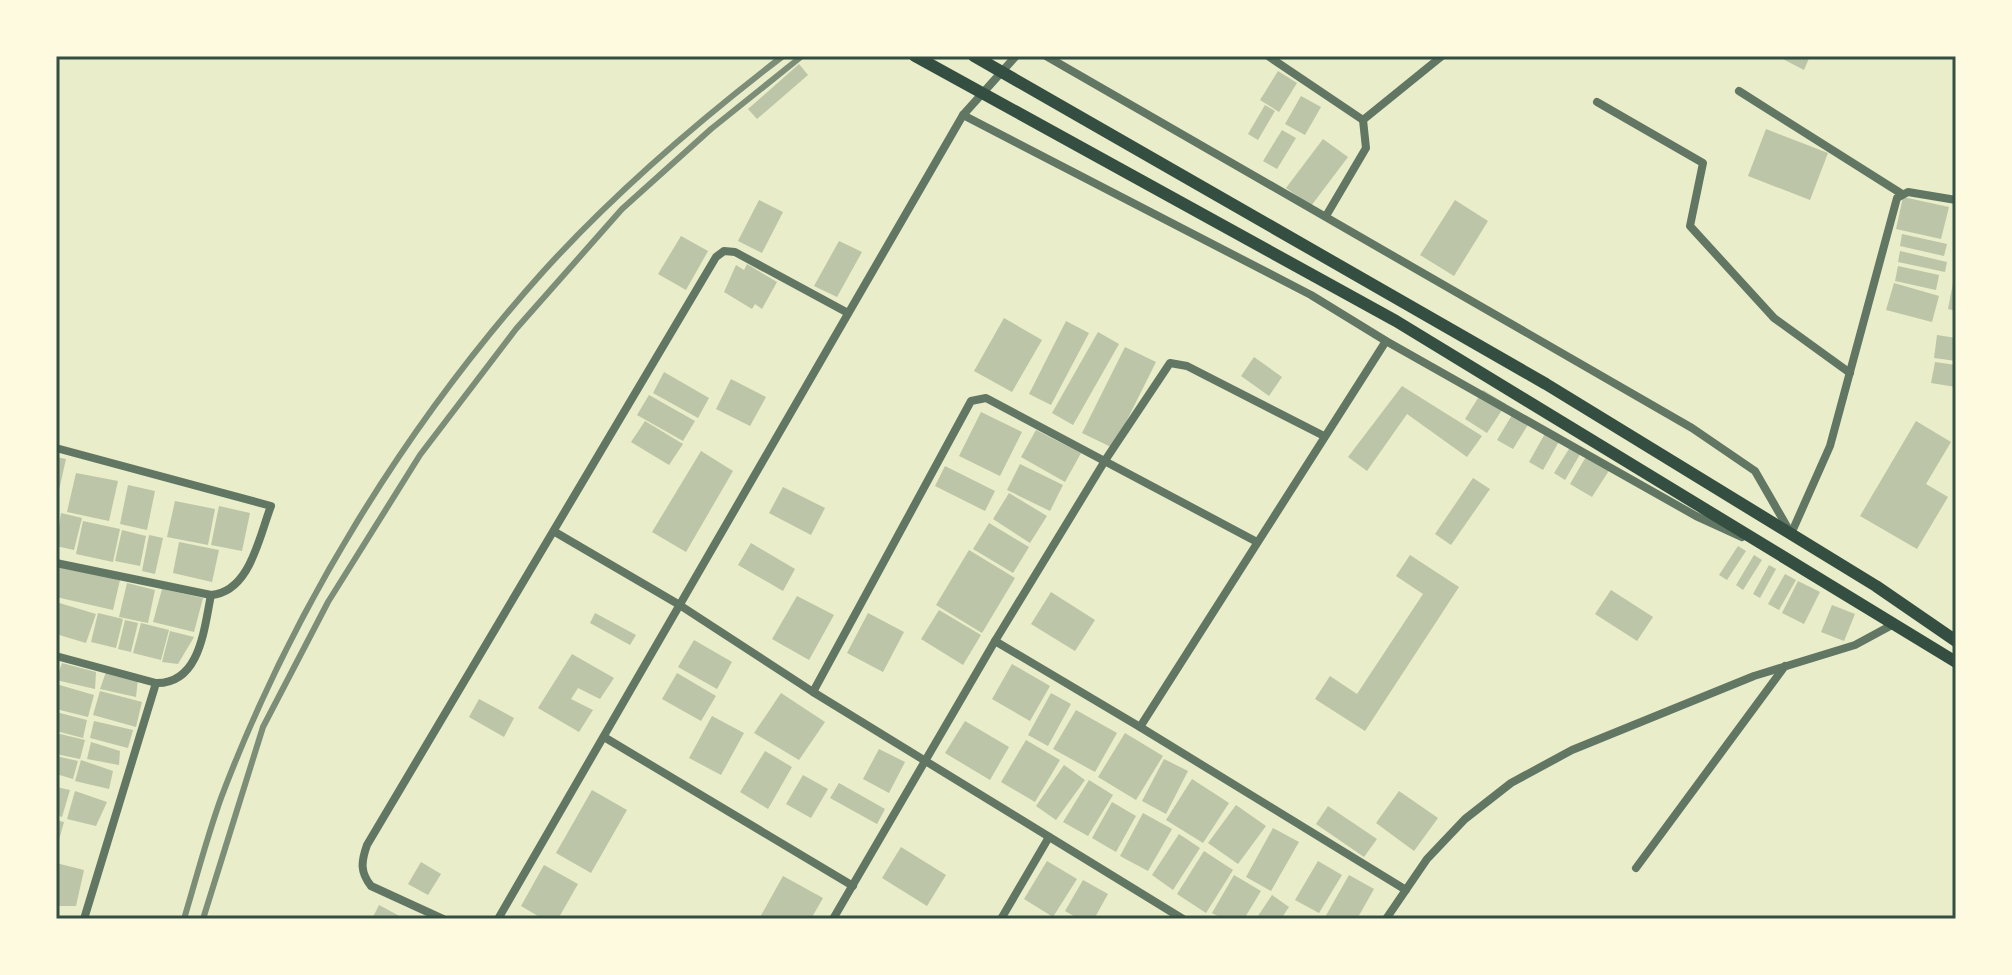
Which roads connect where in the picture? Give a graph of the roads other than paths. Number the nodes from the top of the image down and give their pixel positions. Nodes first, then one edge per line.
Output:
1 (915, 56) edge
2 (1016, 56) edge
3 (1046, 56) edge
4 (1268, 56) edge
5 (1442, 56) edge
6 (978, 58) edge
7 (1739, 91) dead end
8 (1597, 102) dead end
9 (963, 115) junction
10 (1363, 120) junction
11 (1902, 194) junction
12 (1956, 200) edge
13 (1326, 216) junction
14 (848, 313) junction
15 (1386, 341) junction
16 (1850, 373) junction
17 (1324, 436) junction
18 (56, 448) edge
19 (1106, 459) junction
20 (555, 532) junction
21 (1791, 534) junction
22 (1257, 542) junction
23 (1774, 552) junction
24 (56, 563) edge
25 (211, 595) junction
26 (678, 604) junction
27 (1892, 625) junction
28 (995, 641) junction
29 (1956, 641) edge
30 (56, 656) edge
31 (1956, 662) edge
32 (1785, 666) junction
33 (156, 683) junction
34 (813, 692) junction
35 (1140, 727) junction
36 (604, 737) junction
37 (927, 762) junction
38 (1049, 837) junction
39 (1636, 868) dead end
40 (853, 886) junction
41 (1406, 890) junction
42 (84, 919) edge
43 (443, 919) edge
44 (498, 919) edge
45 (833, 919) edge
46 (1001, 919) edge
47 (1183, 919) edge
48 (1386, 919) edge

1 - 23 highway
2 - 9 street
3 - 13 street
4 - 10 street
5 - 10 street
6 - 21 highway
7 - 11 street
8 - 16 street
9 - 14 street
9 - 15 street
10 - 13 street
11 - 12 street
11 - 16 street
13 - 21 street
14 - 20 street
14 - 26 street
15 - 17 street
15 - 23 street
16 - 21 street
17 - 19 street
17 - 22 street
18 - 25 street
19 - 22 street
19 - 28 street
19 - 34 street
20 - 26 street
20 - 43 street
21 - 29 highway
22 - 35 street
23 - 27 highway
24 - 25 street
25 - 33 street
26 - 34 street
26 - 36 street
27 - 31 highway
27 - 32 street
28 - 35 street
28 - 37 street
30 - 33 street
32 - 39 street
32 - 41 street
33 - 42 street
34 - 37 street
35 - 41 street
36 - 40 street
36 - 44 street
37 - 38 street
37 - 40 street
38 - 46 street
38 - 47 street
40 - 45 street
41 - 48 street

